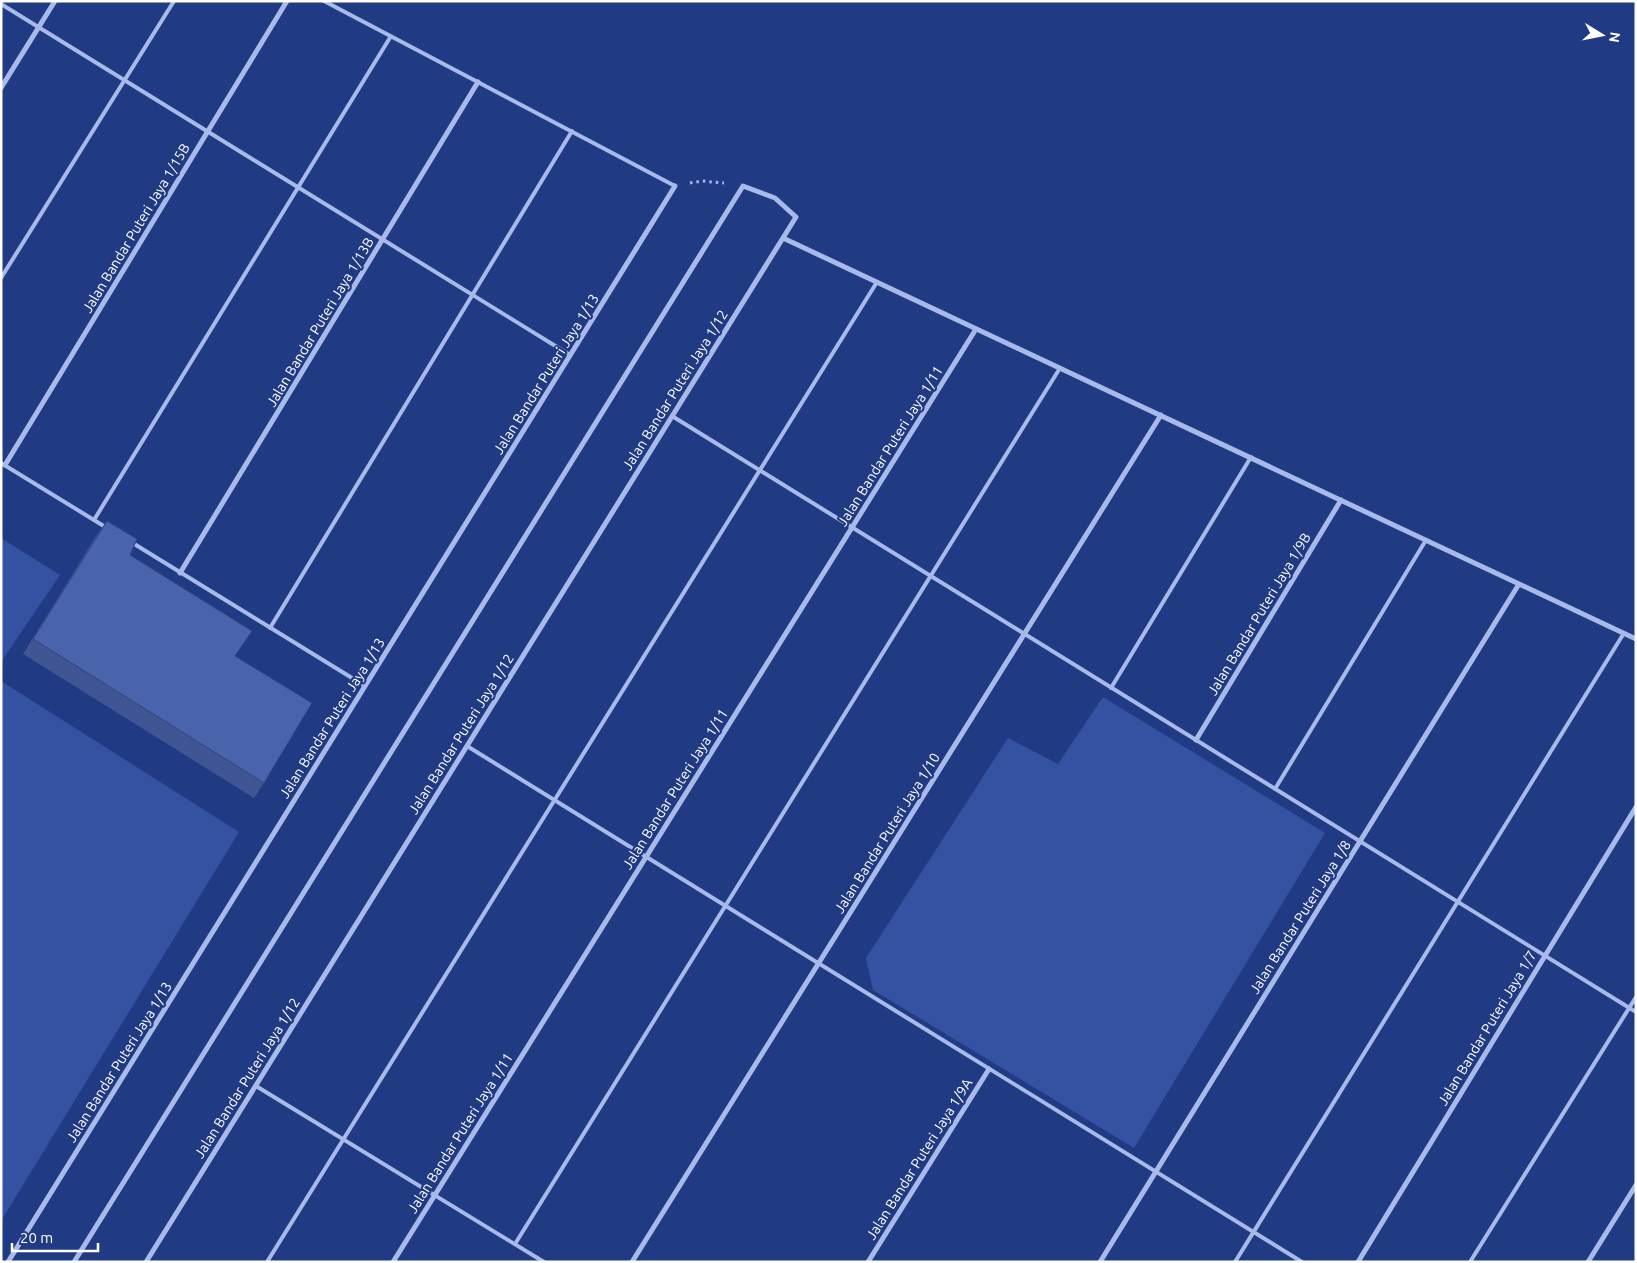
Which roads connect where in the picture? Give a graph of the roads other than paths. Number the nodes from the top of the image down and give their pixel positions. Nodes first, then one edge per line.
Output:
1 (54, 1) edge
2 (174, 1) edge
3 (287, 1) edge
4 (324, 1) edge
5 (1, 4) edge
6 (39, 27) junction
7 (391, 36) junction
8 (125, 80) junction
9 (478, 82) junction
10 (1, 88) edge
11 (208, 131) junction
12 (572, 131) junction
13 (675, 186) joint
14 (298, 187) junction
15 (783, 238) junction
16 (383, 240) junction
17 (1, 278) edge
18 (877, 282) junction
19 (472, 295) junction
20 (976, 329) junction
21 (570, 355) junction
22 (1060, 368) junction
23 (1161, 415) junction
24 (672, 416) junction
25 (1251, 458) junction
26 (3, 464) edge
27 (760, 470) junction
28 (1341, 500) junction
29 (94, 520) junction
30 (852, 527) junction
31 (110, 530) edge
32 (126, 539) edge
33 (1426, 540) junction
34 (180, 573) junction
35 (931, 576) junction
36 (1519, 584) junction
37 (270, 628) junction
38 (1624, 633) junction
39 (1024, 634) junction
40 (1636, 638) edge
41 (365, 686) junction
42 (1112, 688) junction
43 (1196, 740) junction
44 (467, 746) junction
45 (1275, 789) junction
46 (555, 800) junction
47 (1636, 807) edge
48 (1361, 841) junction
49 (646, 856) junction
50 (1458, 902) junction
51 (726, 906) junction
52 (1545, 956) junction
53 (819, 963) junction
54 (1636, 997) edge
55 (1629, 1008) junction
56 (1636, 1012) edge
57 (989, 1069) junction
58 (256, 1086) junction
59 (344, 1139) junction
60 (1156, 1171) junction
61 (1636, 1185) edge
62 (434, 1195) junction
63 (1253, 1232) junction
64 (515, 1244) junction
65 (8, 1262) edge
66 (74, 1262) edge
67 (146, 1262) edge
68 (267, 1262) edge
69 (393, 1262) edge
70 (544, 1262) edge
71 (632, 1262) edge
72 (868, 1262) edge
73 (1100, 1262) edge
74 (1235, 1262) edge
75 (1302, 1262) edge
76 (1358, 1262) edge
77 (1470, 1262) edge
78 (1588, 1262) edge

1 - 6 street
2 - 8 lane
3 - 11 street, Jalan Bandar Puteri Jaya 1/15B
4 - 7 lane
5 - 6 lane
6 - 8 lane
6 - 10 street
7 - 9 lane
7 - 14 lane
8 - 11 lane
8 - 17 lane
9 - 12 lane
9 - 16 street, Jalan Bandar Puteri Jaya 1/13B
11 - 14 lane
11 - 26 street, Jalan Bandar Puteri Jaya 1/15B
12 - 13 lane
12 - 19 lane
13 - 21 street, Jalan Bandar Puteri Jaya 1/13
14 - 16 lane
14 - 29 lane
15 - 18 street
15 - 24 street, Jalan Bandar Puteri Jaya 1/12
15 - 66 street, Jalan Bandar Puteri Jaya 1/12
16 - 19 lane
16 - 34 street, Jalan Bandar Puteri Jaya 1/13B
18 - 20 street
18 - 27 lane
19 - 21 lane
19 - 37 lane
20 - 22 street
20 - 30 street, Jalan Bandar Puteri Jaya 1/11
21 - 41 street, Jalan Bandar Puteri Jaya 1/13
22 - 23 street
22 - 35 lane
23 - 25 street
23 - 39 street, Jalan Bandar Puteri Jaya 1/10
24 - 27 lane
24 - 44 street, Jalan Bandar Puteri Jaya 1/12
25 - 28 street
25 - 42 lane
26 - 29 lane
27 - 30 lane
27 - 46 lane
28 - 33 street
28 - 43 street, Jalan Bandar Puteri Jaya 1/9B
29 - 31 lane
30 - 35 lane
30 - 49 street, Jalan Bandar Puteri Jaya 1/11
32 - 34 lane
33 - 36 street
33 - 45 lane
34 - 37 lane
35 - 39 lane
35 - 51 lane
36 - 38 street
36 - 48 street, Jalan Bandar Puteri Jaya 1/8
37 - 41 lane
38 - 40 street
38 - 50 lane
39 - 42 lane
39 - 53 street, Jalan Bandar Puteri Jaya 1/10
41 - 65 street, Jalan Bandar Puteri Jaya 1/13
42 - 43 lane
43 - 45 lane
44 - 46 lane
44 - 58 street, Jalan Bandar Puteri Jaya 1/12
45 - 48 lane
46 - 49 lane
46 - 59 lane
47 - 52 street, Jalan Bandar Puteri Jaya 1/7
48 - 50 lane
48 - 60 street, Jalan Bandar Puteri Jaya 1/8
49 - 51 lane
49 - 62 street, Jalan Bandar Puteri Jaya 1/11
50 - 52 lane
50 - 63 lane
51 - 53 lane
51 - 64 lane
52 - 55 lane
52 - 76 street, Jalan Bandar Puteri Jaya 1/7
53 - 57 lane
53 - 71 street, Jalan Bandar Puteri Jaya 1/10
54 - 55 lane
55 - 56 lane
55 - 77 lane
57 - 60 lane
57 - 72 street, Jalan Bandar Puteri Jaya 1/9A
58 - 59 lane
58 - 67 street, Jalan Bandar Puteri Jaya 1/12
59 - 62 lane
59 - 68 lane
60 - 63 lane
60 - 73 street, Jalan Bandar Puteri Jaya 1/8
61 - 78 street
62 - 64 lane
62 - 69 street, Jalan Bandar Puteri Jaya 1/11
63 - 74 lane
63 - 75 lane
64 - 70 lane

